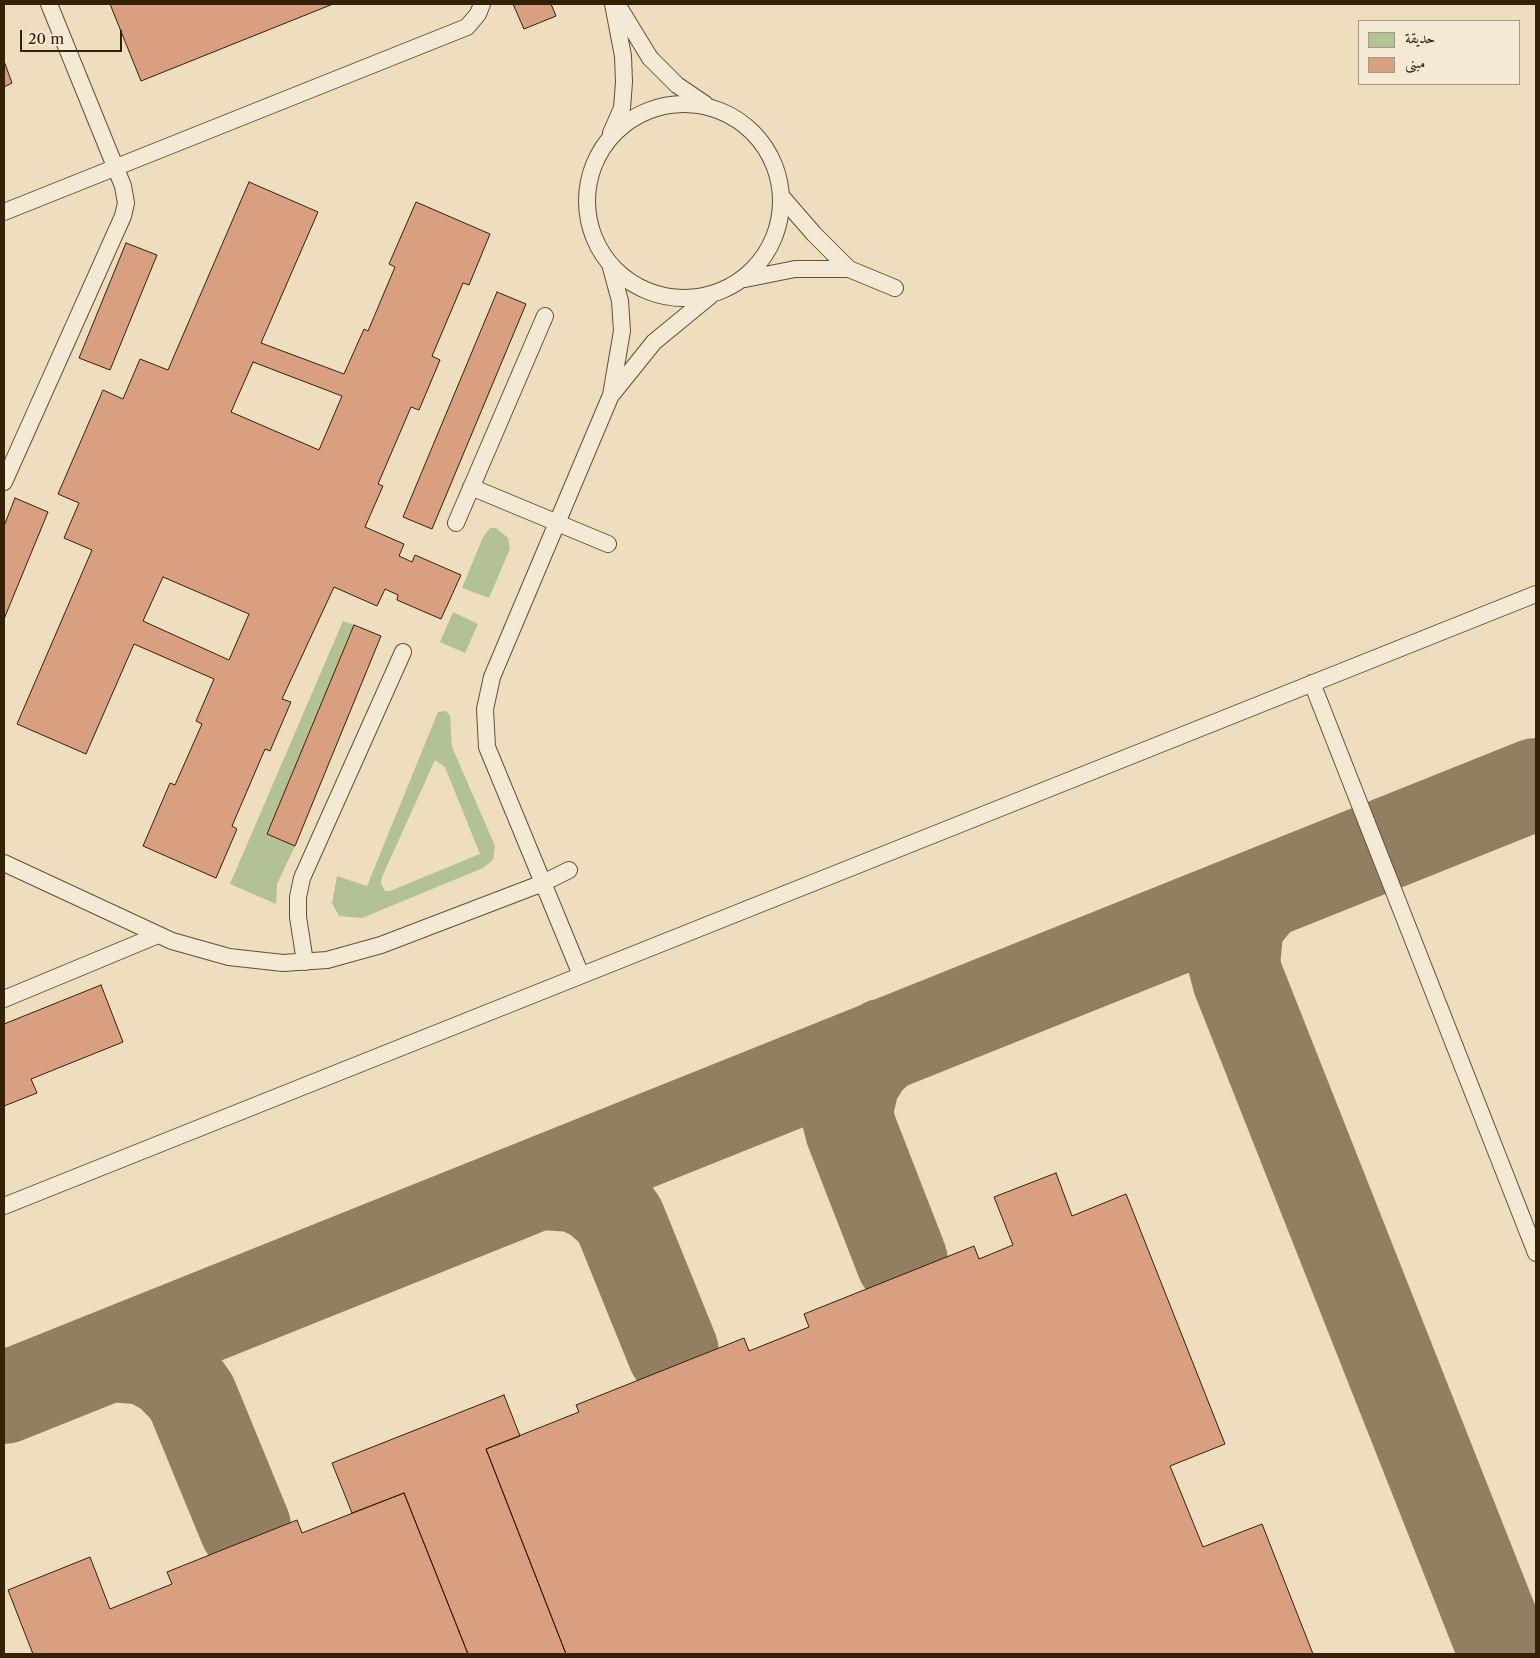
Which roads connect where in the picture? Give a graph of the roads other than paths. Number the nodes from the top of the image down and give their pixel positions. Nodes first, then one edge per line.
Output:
1 (49, 4) edge
2 (482, 4) edge
3 (613, 4) edge
4 (617, 4) edge
5 (707, 106) junction
6 (609, 140) junction
7 (115, 167) junction
8 (782, 196) junction
9 (4, 212) edge
10 (610, 264) junction
11 (849, 269) junction
12 (743, 279) junction
13 (895, 288) dead end
14 (710, 296) junction
15 (545, 316) dead end
16 (611, 395) junction
17 (4, 482) edge
18 (471, 488) junction
19 (456, 523) dead end
20 (557, 523) junction
21 (608, 544) dead end
22 (1536, 594) edge
23 (403, 652) dead end
24 (1312, 683) junction
25 (4, 864) edge
26 (570, 870) dead end
27 (543, 883) junction
28 (158, 935) junction
29 (305, 962) junction
30 (581, 975) junction
31 (4, 999) edge
32 (4, 1206) edge
33 (1536, 1253) edge

1 - 7 lane
2 - 7 lane
3 - 6 lane
4 - 5 lane
5 - 6 lane
5 - 8 lane
6 - 10 lane
7 - 9 lane
7 - 17 lane
8 - 11 lane
8 - 12 lane
10 - 14 lane
10 - 16 lane
11 - 12 lane
11 - 13 lane
12 - 14 lane
14 - 16 lane
15 - 18 lane
16 - 20 lane
18 - 19 lane
18 - 20 lane
20 - 21 lane
20 - 27 lane
22 - 24 lane
23 - 29 lane
24 - 30 lane
24 - 33 lane
25 - 28 lane
26 - 27 lane
27 - 29 lane
27 - 30 lane
28 - 29 lane
28 - 31 lane
30 - 32 lane

